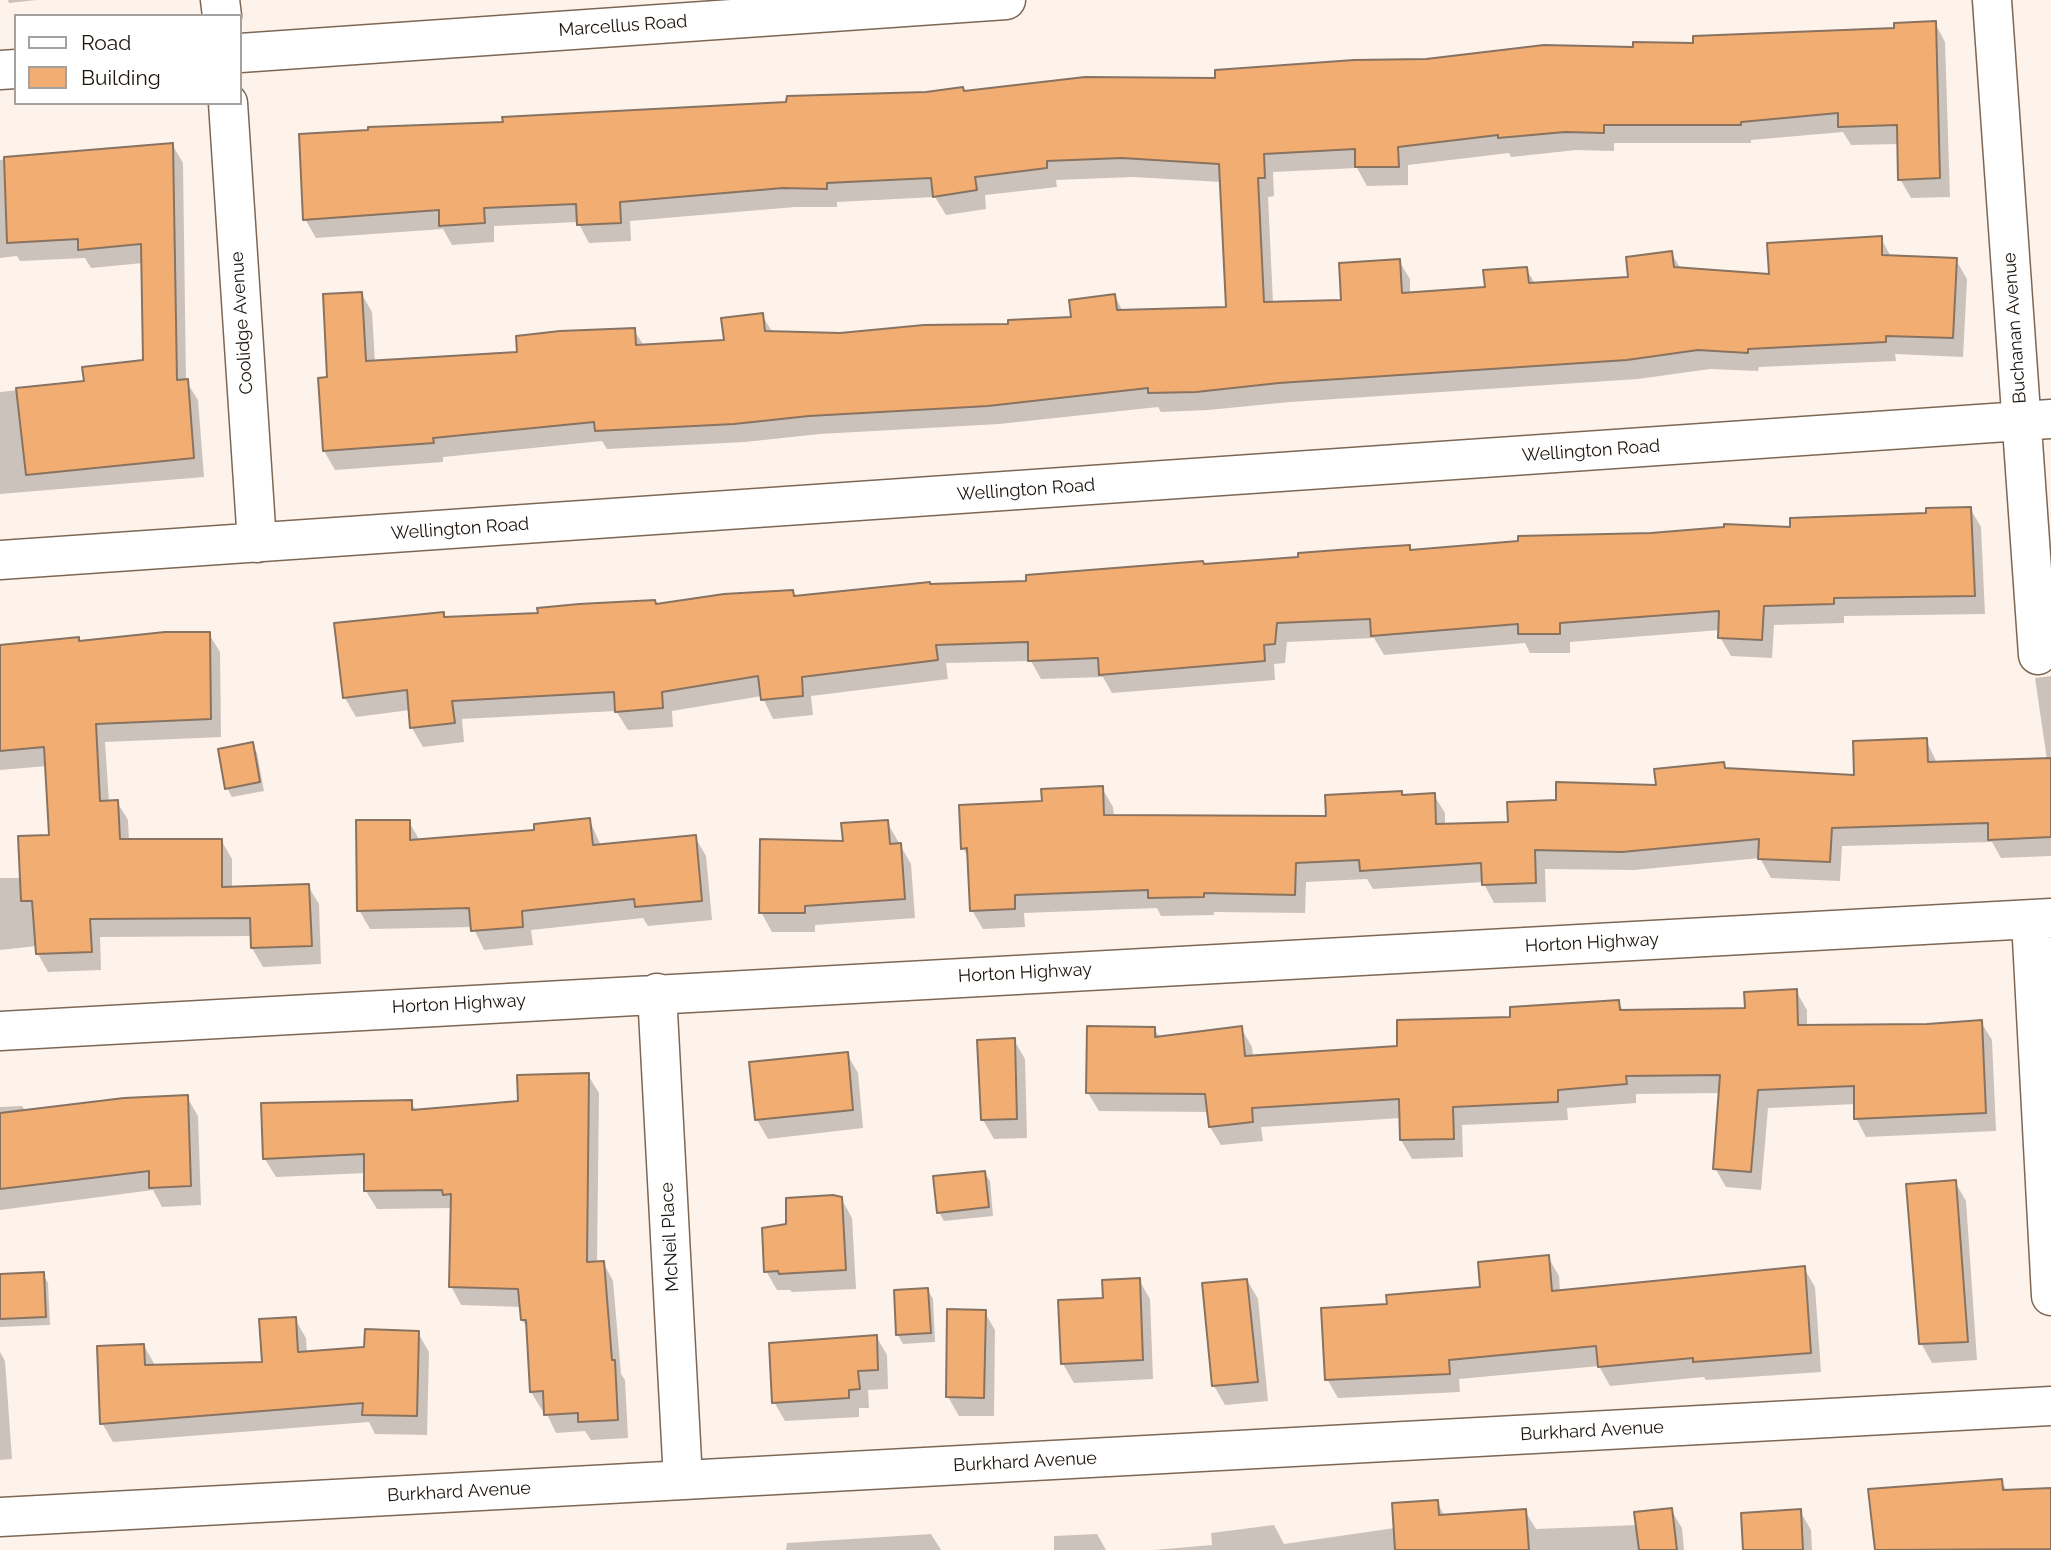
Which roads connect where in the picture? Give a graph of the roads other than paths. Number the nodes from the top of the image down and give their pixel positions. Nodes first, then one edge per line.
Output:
1 (1006, 0) edge
2 (1992, 0) edge
3 (242, 53) edge
4 (228, 105) edge
5 (2036, 420) edge
6 (257, 542) junction
7 (0, 560) edge
8 (2038, 655) dead end
9 (2041, 919) edge
10 (657, 993) junction
11 (0, 1031) edge
12 (2051, 1296) edge
13 (2051, 1406) edge
14 (683, 1480) junction
15 (0, 1517) edge

1 - 3 street, Marcellus Road
2 - 5 street, Buchanan Avenue
4 - 6 street, Coolidge Avenue
5 - 6 street, Wellington Road
5 - 8 street, Buchanan Avenue
6 - 7 street, Wellington Road
9 - 10 street, Horton Highway
9 - 12 street
10 - 11 street, Horton Highway
10 - 14 street, McNeil Place
13 - 14 street, Burkhard Avenue
14 - 15 street, Burkhard Avenue

